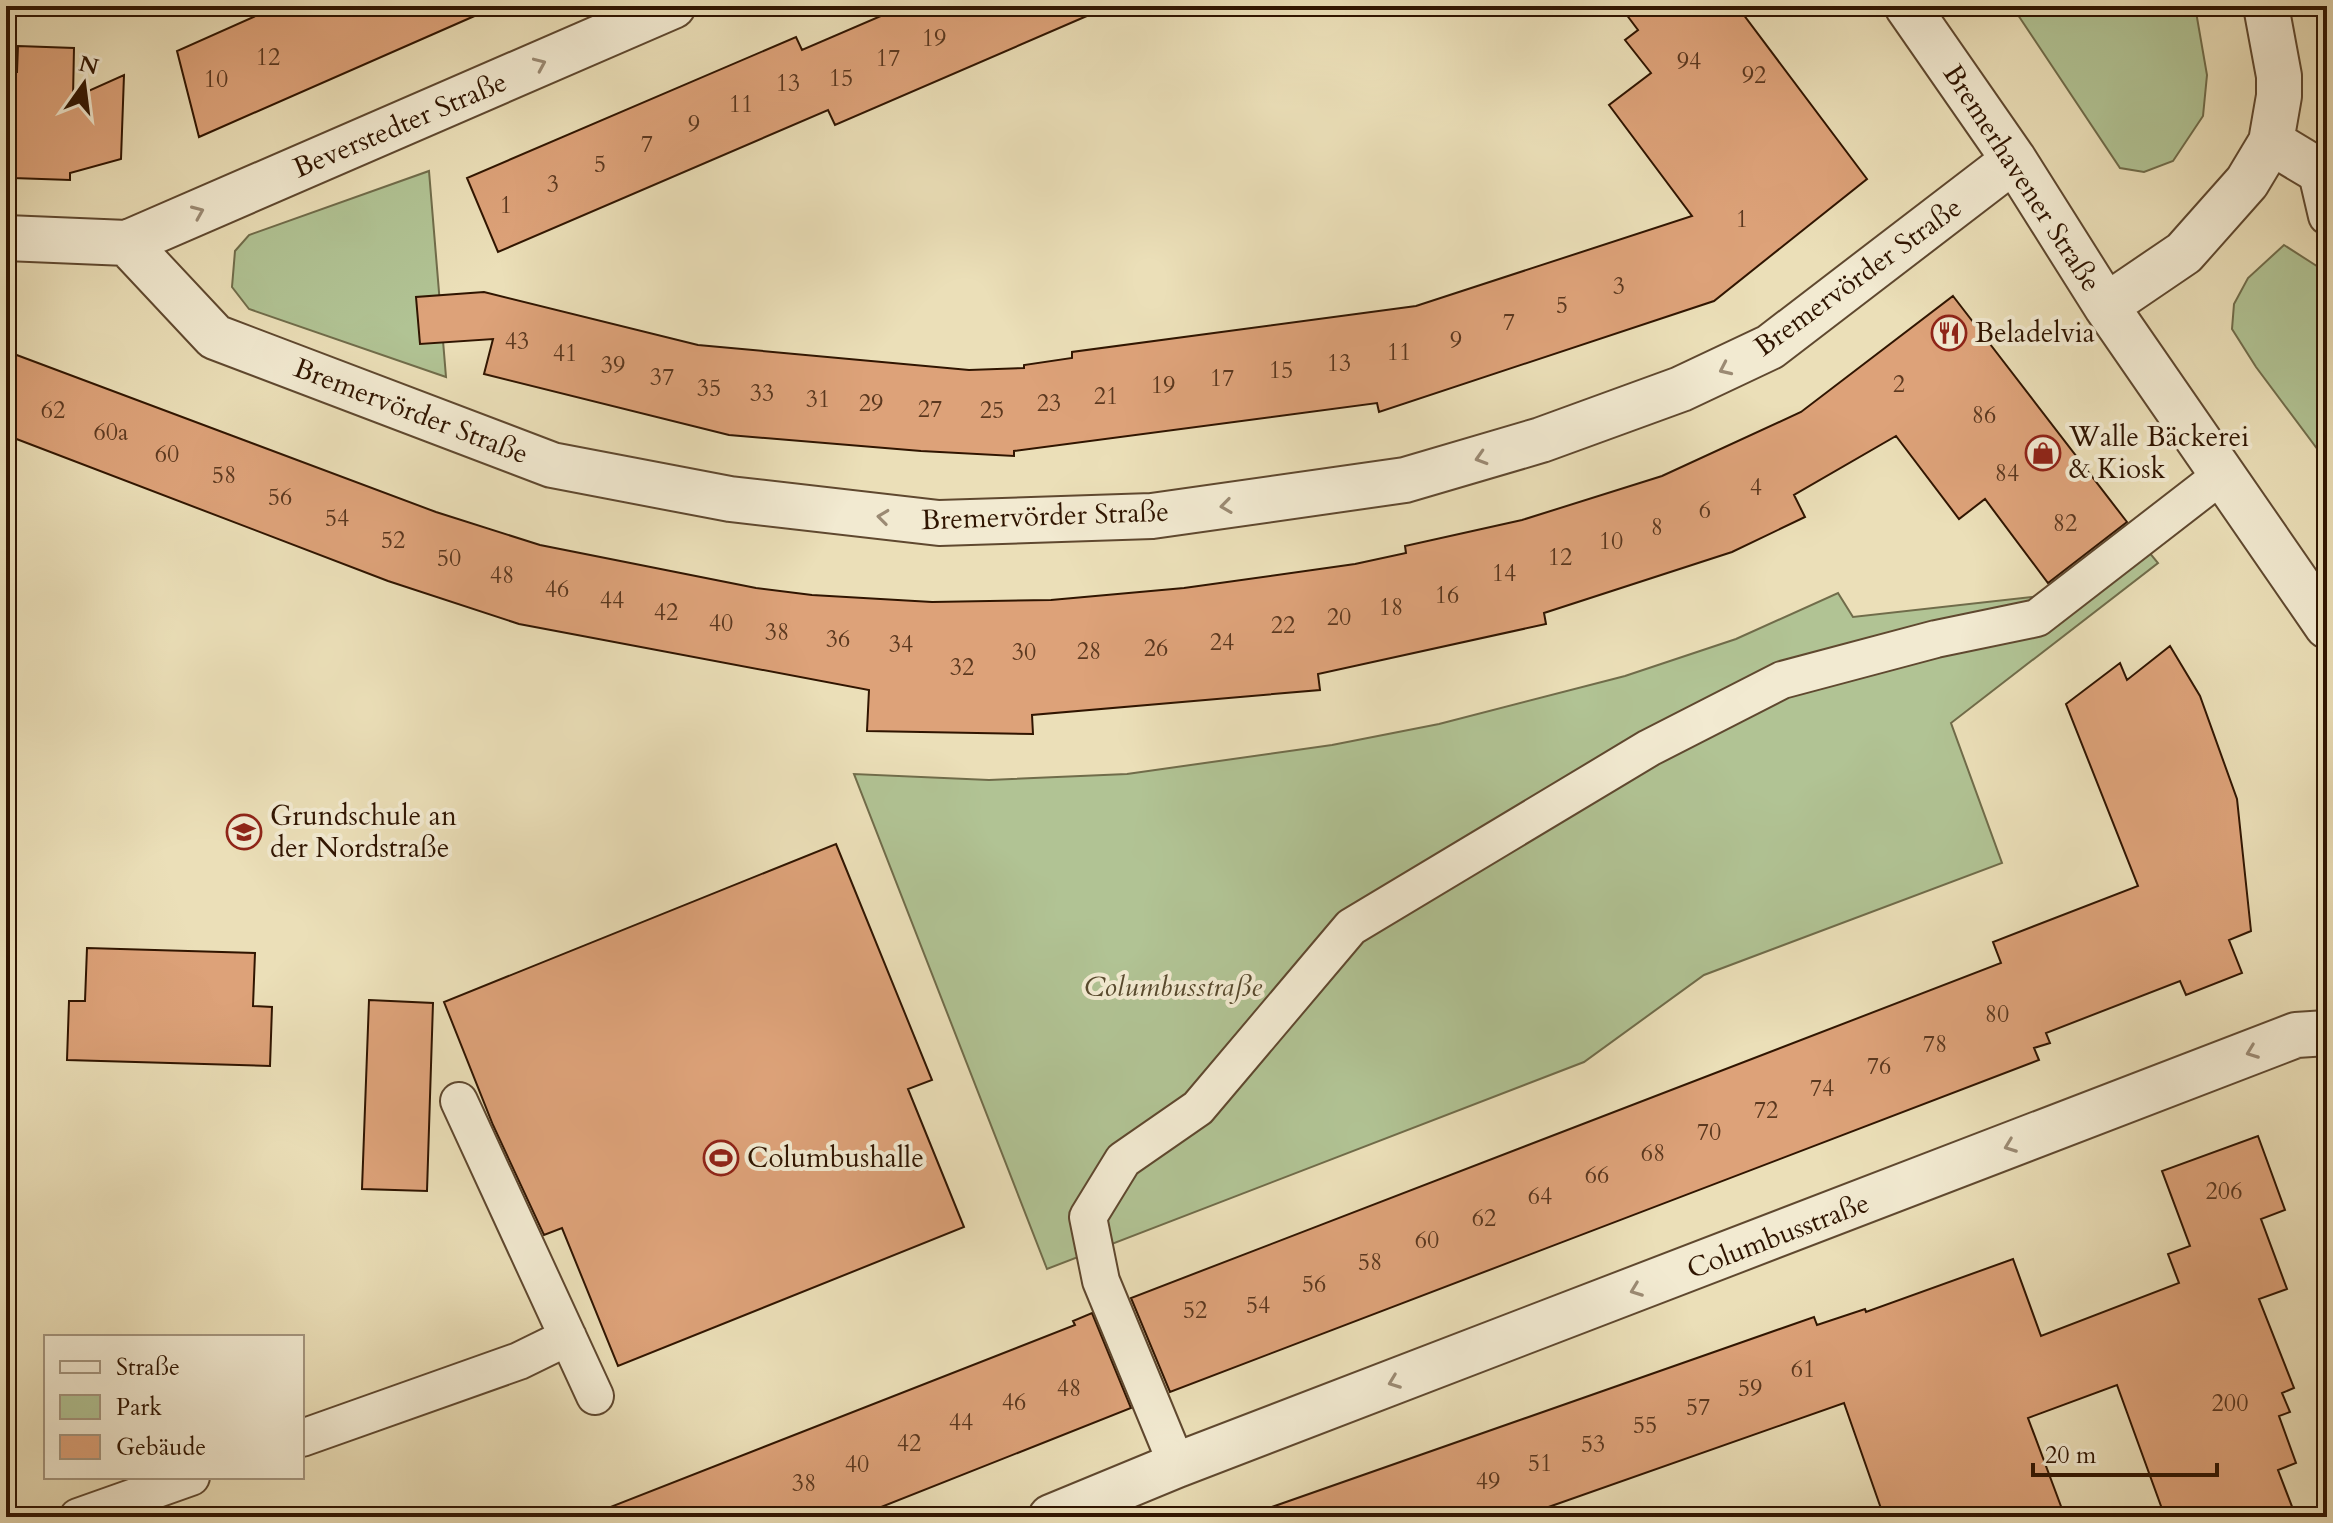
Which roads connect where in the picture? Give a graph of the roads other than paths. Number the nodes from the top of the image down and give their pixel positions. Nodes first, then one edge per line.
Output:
1 (673, 6) edge
2 (1907, 6) edge
3 (2266, 6) edge
4 (2271, 142) junction
5 (2014, 160) junction
6 (2322, 167) edge
7 (2327, 216) edge
8 (6, 238) edge
9 (127, 243) junction
10 (2106, 306) junction
11 (2223, 474) junction
12 (2327, 626) edge
13 (2327, 1033) edge
14 (459, 1101) dead end
15 (568, 1337) junction
16 (595, 1396) dead end
17 (304, 1437) edge
18 (1177, 1465) junction
19 (185, 1479) edge
20 (78, 1517) edge
21 (1051, 1517) edge

9 -> 1 street, Beverstedter Straße
2 - 5 street, Bremerhavener Straße
3 - 4 street
4 - 6 street
4 - 10 street
5 -> 9 street, Bremervörder Straße
5 - 10 street, Bremerhavener Straße
6 - 7 lane
8 - 9 street
10 - 11 street, Bremerhavener Straße
11 - 12 street, Bremerhavener Straße
11 - 18 lane
13 -> 18 street, Columbusstraße
14 - 15 lane
15 - 16 lane
15 - 17 lane
18 - 21 street, Columbusstraße
19 - 20 lane

